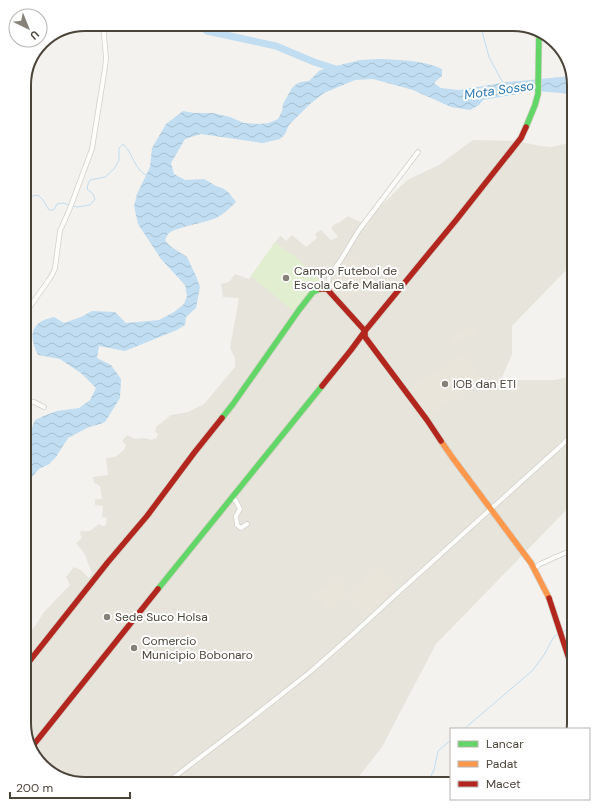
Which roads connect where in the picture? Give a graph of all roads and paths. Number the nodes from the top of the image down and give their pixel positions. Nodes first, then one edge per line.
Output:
1 (104, 31) edge
2 (539, 38) edge
3 (418, 152) dead end
4 (327, 289) junction
5 (31, 305) edge
6 (365, 331) junction
7 (31, 401) edge
8 (44, 407) dead end
9 (567, 440) edge
10 (232, 497) junction
11 (491, 509) junction
12 (247, 524) dead end
13 (567, 552) edge
14 (534, 569) junction
15 (567, 652) edge
16 (31, 659) edge
17 (35, 743) edge
18 (174, 777) edge

1 - 5 street
2 - 6 street
3 - 4 street
4 - 6 street
4 - 16 street
6 - 10 street
6 - 11 street
7 - 8 street
9 - 11 street
10 - 12 street
10 - 17 street
11 - 14 street
11 - 18 street
13 - 14 street
14 - 15 street

